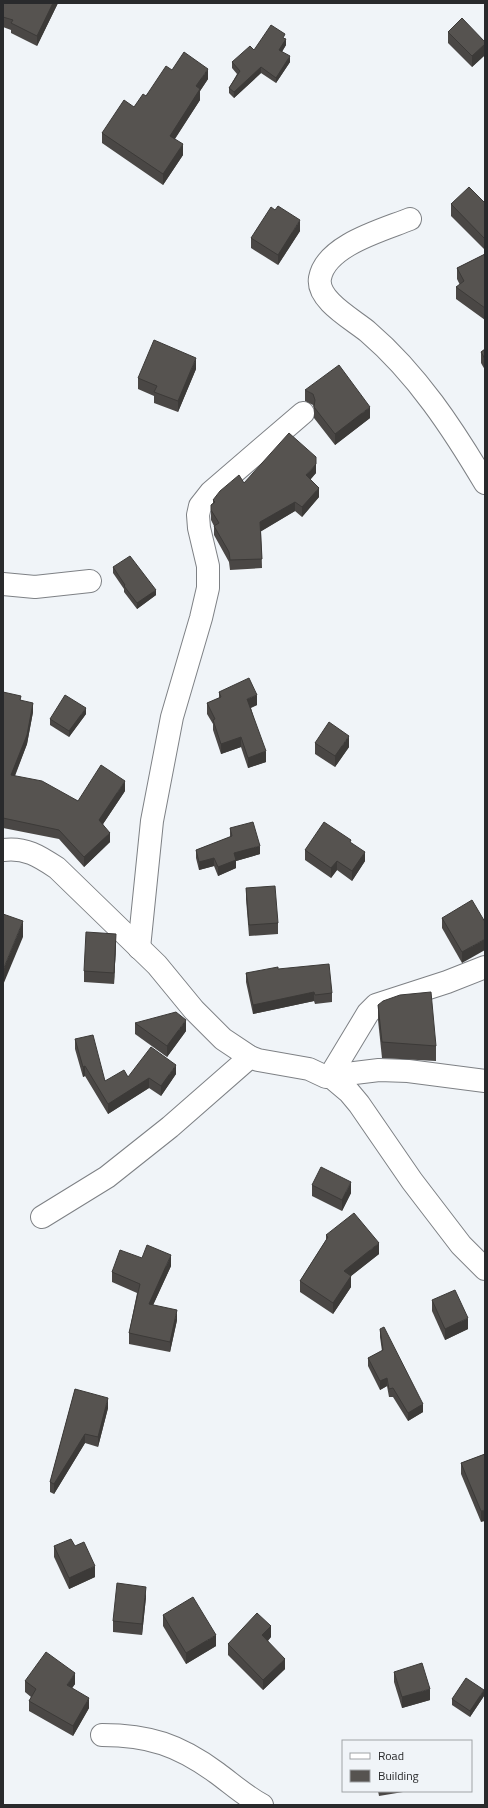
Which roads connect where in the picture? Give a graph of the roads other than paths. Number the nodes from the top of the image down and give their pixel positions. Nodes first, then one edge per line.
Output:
1 (410, 219) dead end
2 (303, 414) dead end
3 (485, 483) edge
4 (90, 581) dead end
5 (3, 584) edge
6 (3, 850) edge
7 (139, 948) junction
8 (485, 967) edge
9 (250, 1057) junction
10 (330, 1076) junction
11 (485, 1081) edge
12 (42, 1218) dead end
13 (485, 1269) edge
14 (102, 1735) dead end
15 (262, 1805) edge

1 - 3 street
2 - 7 street
4 - 5 street
6 - 7 street
7 - 9 street
8 - 10 street
9 - 10 street
9 - 12 street
10 - 11 street
10 - 13 street
14 - 15 street

